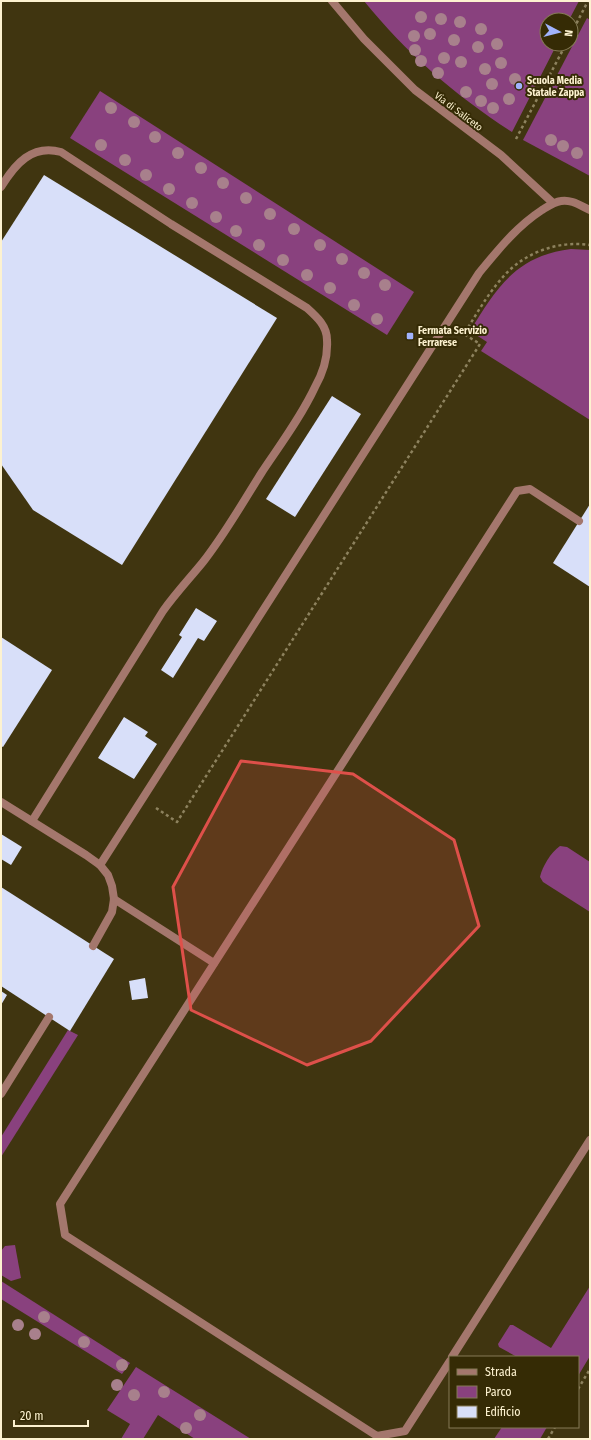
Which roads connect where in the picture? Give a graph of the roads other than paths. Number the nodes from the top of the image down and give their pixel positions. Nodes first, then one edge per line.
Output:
1 (332, 1) edge
2 (1, 187) edge
3 (553, 203) junction
4 (590, 210) edge
5 (579, 521) dead end
6 (1, 802) edge
7 (32, 821) junction
8 (100, 865) junction
9 (114, 899) junction
10 (93, 946) dead end
11 (214, 962) junction
12 (49, 1017) dead end
13 (1, 1094) edge
14 (590, 1140) edge
15 (453, 1356) edge
16 (449, 1363) edge

1 - 3 street, Via di Saliceto
2 - 7 street
3 - 4 street
3 - 8 street
5 - 11 street
6 - 7 street
7 - 8 street
8 - 9 street
9 - 10 street
9 - 11 street
11 - 16 street
12 - 13 street
14 - 15 street

